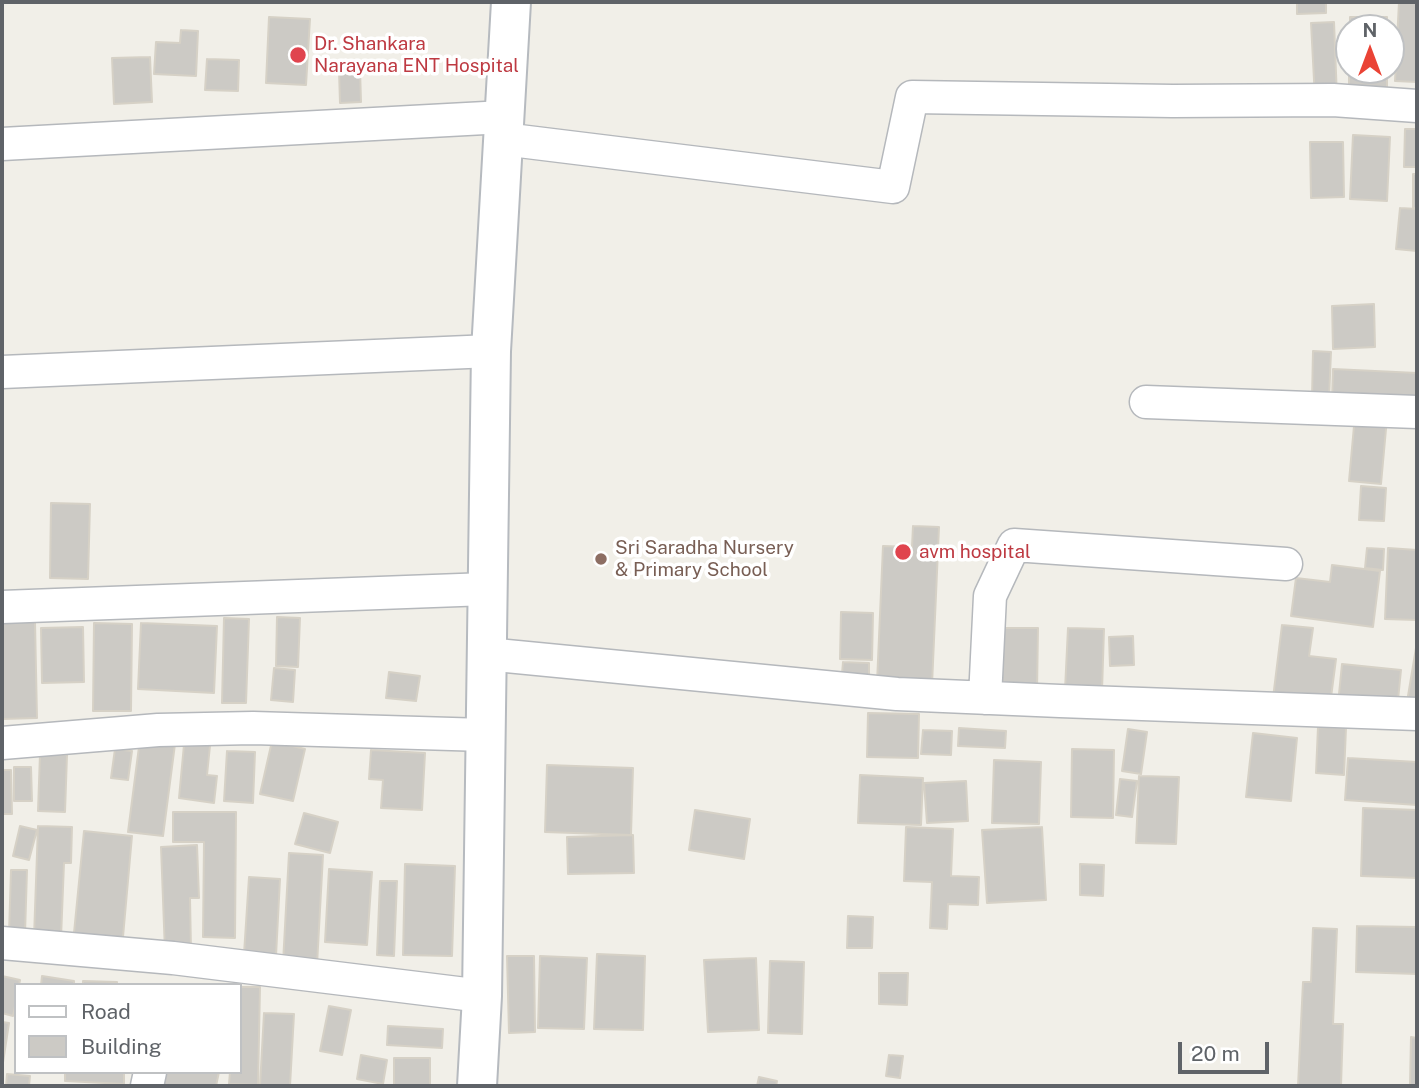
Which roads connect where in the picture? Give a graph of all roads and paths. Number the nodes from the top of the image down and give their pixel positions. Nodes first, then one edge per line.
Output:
1 (511, 2) edge
2 (1417, 106) edge
3 (504, 128) junction
4 (2, 144) edge
5 (491, 351) junction
6 (2, 372) edge
7 (1146, 402) dead end
8 (1417, 412) edge
9 (1286, 564) dead end
10 (487, 589) junction
11 (2, 607) edge
12 (486, 654) junction
13 (985, 698) junction
14 (1417, 714) edge
15 (485, 736) junction
16 (2, 743) edge
17 (2, 943) edge
18 (170, 972) edge
19 (482, 996) junction
20 (477, 1086) edge

1 - 3 street
2 - 3 street
3 - 4 street
3 - 5 street
5 - 6 street
5 - 10 street
7 - 8 street
9 - 13 street
10 - 11 street
10 - 12 street
12 - 13 street
12 - 15 street
13 - 14 street
15 - 16 street
15 - 19 street
17 - 18 street
18 - 19 street
19 - 20 street

